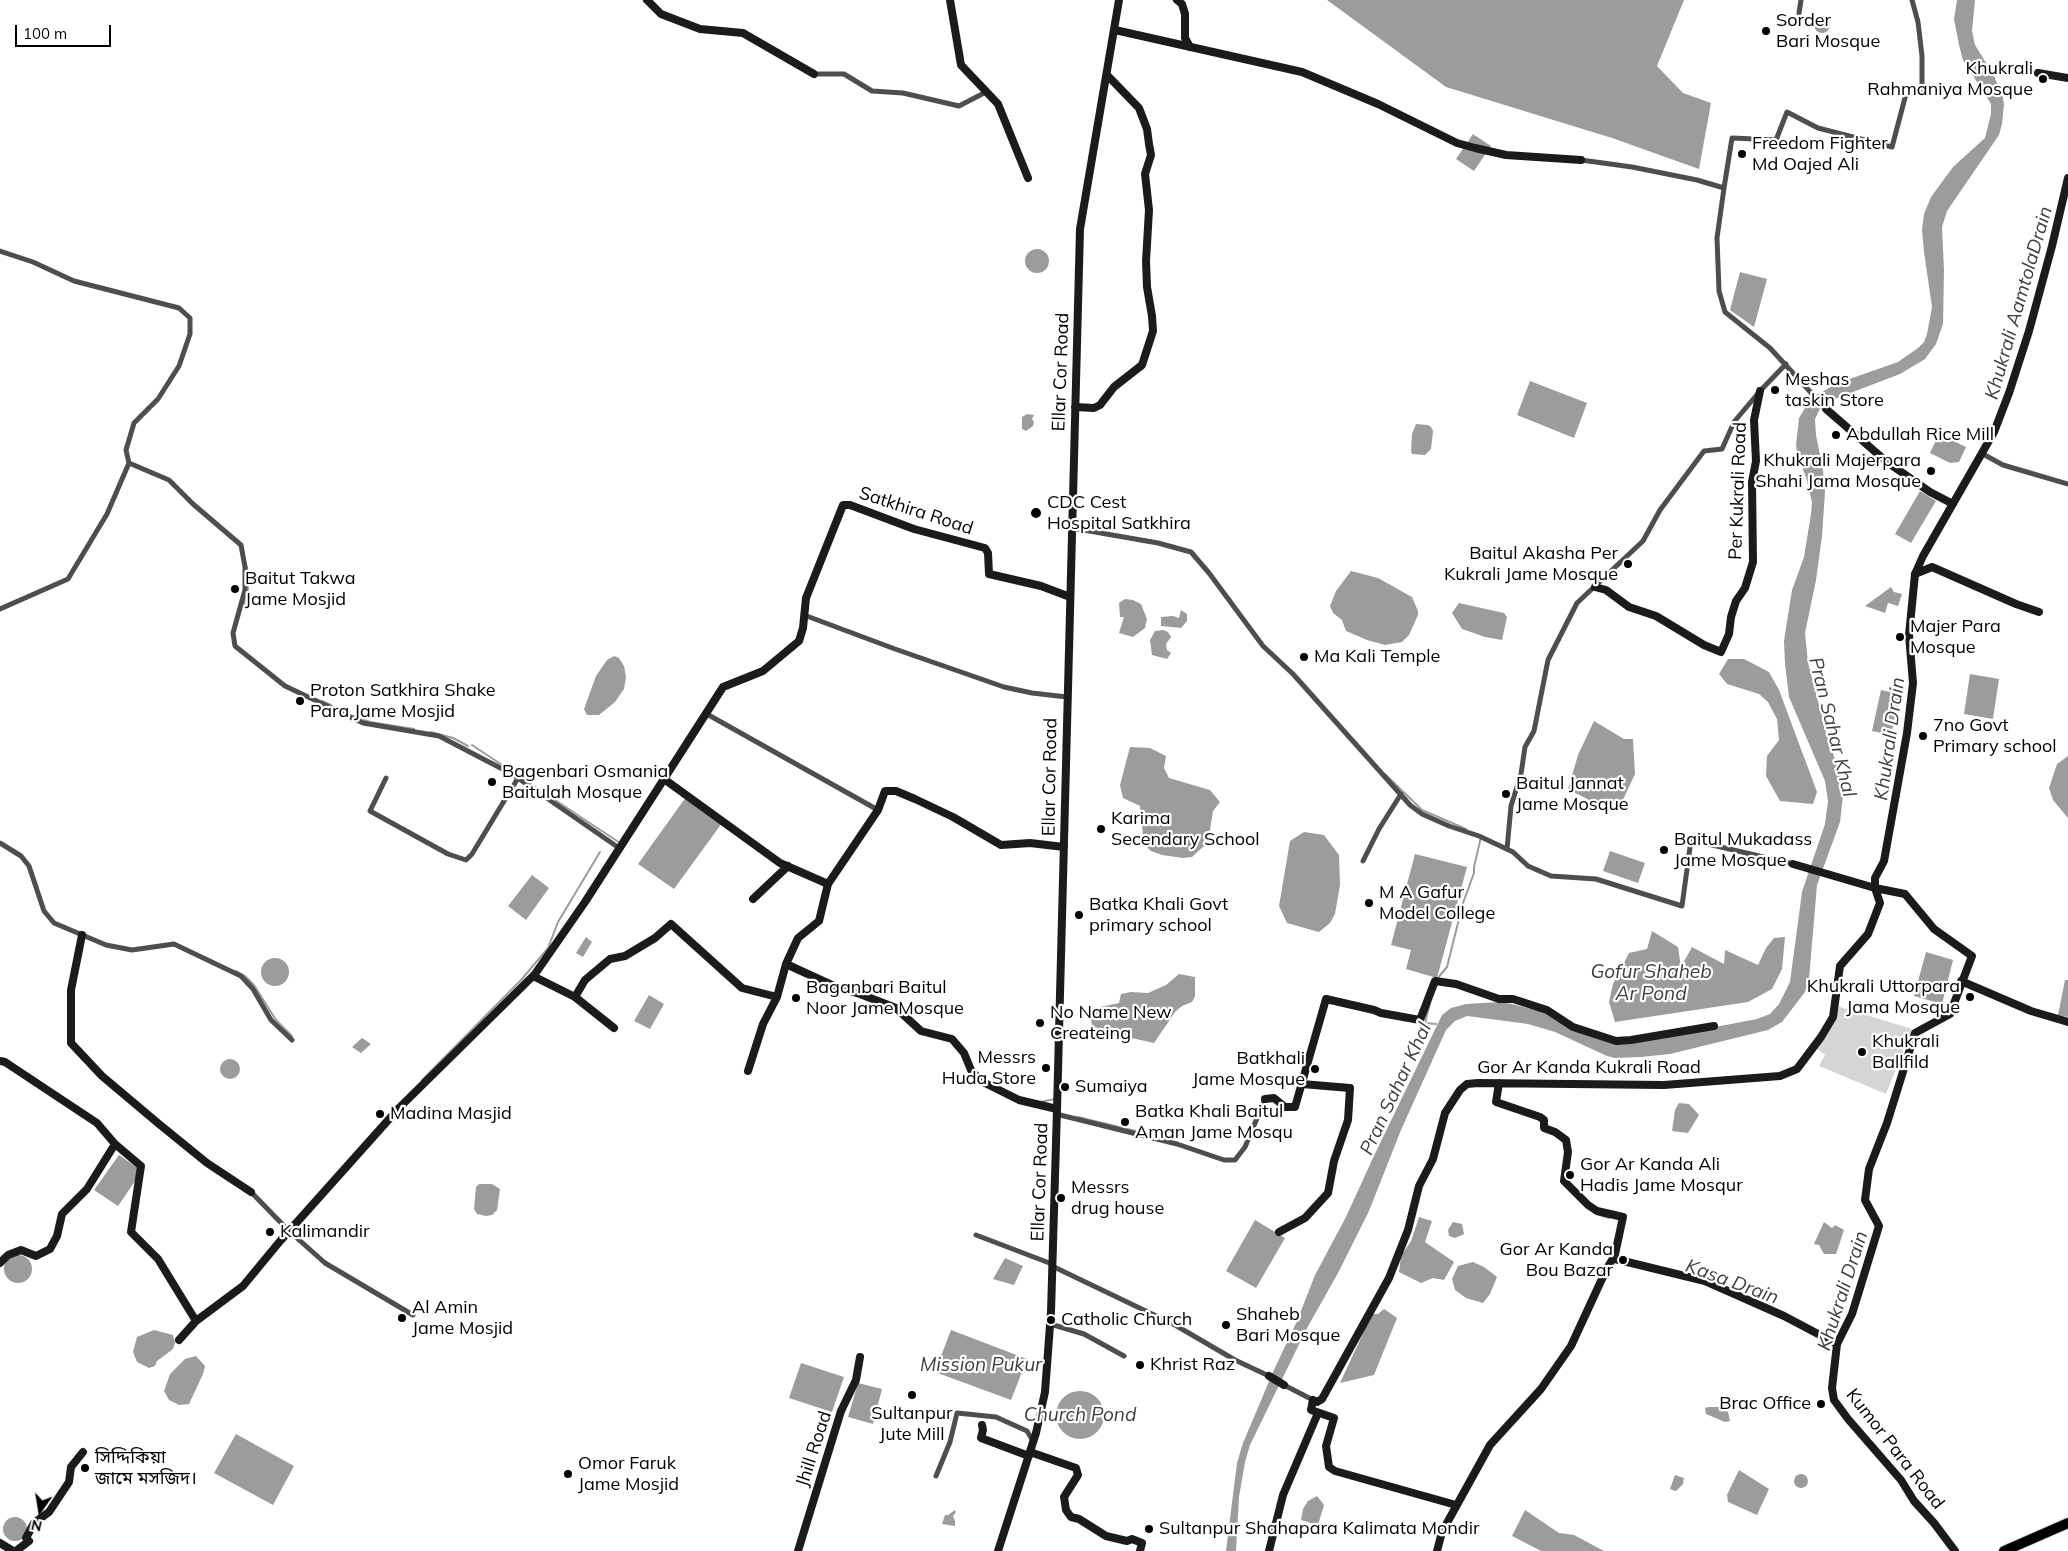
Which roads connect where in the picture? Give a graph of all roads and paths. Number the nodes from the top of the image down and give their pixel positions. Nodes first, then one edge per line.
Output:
1 (647, 0) edge
2 (950, 0) edge
3 (1119, 0) edge
4 (1177, 0) edge
5 (1801, 0) edge
6 (1912, 0) edge
7 (1799, 13) dead end
8 (1115, 30) junction
9 (1190, 46) junction
10 (2038, 73) dead end
11 (814, 74) joint
12 (1106, 75) junction
13 (2068, 78) edge
14 (986, 92) junction
15 (1581, 160) joint
16 (1028, 178) dead end
17 (2067, 183) edge
18 (1724, 188) junction
19 (0, 251) edge
20 (1786, 364) junction
21 (1760, 391) junction
22 (1075, 407) junction
23 (1826, 409) joint
24 (1982, 453) junction
25 (129, 463) junction
26 (2068, 484) edge
27 (1953, 504) junction
28 (1072, 528) junction
29 (1915, 574) junction
30 (1595, 587) junction
31 (1070, 597) junction
32 (0, 610) edge
33 (2040, 612) dead end
34 (804, 615) junction
35 (1067, 697) junction
36 (705, 713) junction
37 (386, 778) dead end
38 (518, 778) junction
39 (664, 779) junction
40 (1401, 794) junction
41 (878, 810) junction
42 (0, 843) edge
43 (1064, 847) junction
44 (620, 848) junction
45 (1507, 849) junction
46 (1363, 861) dead end
47 (1793, 864) joint
48 (788, 866) junction
49 (828, 884) junction
50 (1874, 888) junction
51 (753, 899) dead end
52 (82, 935) junction
53 (786, 964) junction
54 (533, 976) junction
55 (1961, 981) junction
56 (575, 997) junction
57 (777, 997) junction
58 (2068, 1022) edge
59 (1714, 1026) dead end
60 (614, 1028) dead end
61 (292, 1040) dead end
62 (0, 1061) edge
63 (748, 1071) dead end
64 (1500, 1083) junction
65 (1302, 1084) junction
66 (1265, 1099) joint
67 (1057, 1112) junction
68 (115, 1144) junction
69 (251, 1192) joint
70 (289, 1231) junction
71 (1279, 1232) dead end
72 (976, 1234) dead end
73 (1614, 1259) junction
74 (0, 1263) edge
75 (1052, 1265) junction
76 (413, 1315) dead end
77 (196, 1320) junction
78 (1050, 1324) junction
79 (179, 1340) dead end
80 (1837, 1344) junction
81 (1124, 1356) dead end
82 (860, 1357) dead end
83 (1269, 1376) joint
84 (1284, 1384) joint
85 (1313, 1400) junction
86 (1318, 1413) junction
87 (982, 1425) dead end
88 (1034, 1442) junction
89 (83, 1452) dead end
90 (1030, 1454) junction
91 (936, 1476) dead end
92 (1456, 1505) junction
93 (2068, 1523) edge
94 (0, 1543) edge
95 (2027, 1546) edge
96 (14, 1551) edge
97 (798, 1551) edge
98 (998, 1551) edge
99 (1140, 1551) edge
100 (1268, 1551) edge
101 (1437, 1551) edge
102 (1955, 1551) edge
103 (2004, 1551) edge

1 - 11 street
2 - 14 street
3 - 8 street, Ellar Cor Road
4 - 9 street
5 - 7 street
6 - 18 street
8 - 9 street
8 - 12 street, Ellar Cor Road
9 - 15 street
10 - 13 street
11 - 14 street
12 - 22 street, Ellar Cor Road
12 - 22 street
14 - 16 street
15 - 18 street
17 - 24 street
18 - 20 street
19 - 25 street
20 - 21 street
20 - 23 street
21 - 30 street
21 - 30 street, Per Kukrali Road
22 - 28 street, Ellar Cor Road
23 - 27 street
24 - 26 street
24 - 27 street
25 - 32 street
25 - 38 street
27 - 29 street
28 - 31 street, Ellar Cor Road
28 - 40 street
29 - 33 street
29 - 50 street
30 - 45 street
31 - 34 street, Satkhira Road
31 - 35 street, Ellar Cor Road
34 - 35 street
34 - 36 street, Satkhira Road
35 - 43 street, Ellar Cor Road
36 - 39 street, Satkhira Road
36 - 41 street
37 - 38 street
38 - 44 street
39 - 44 street, Satkhira Road
39 - 48 street
40 - 45 street
40 - 46 street
41 - 43 street
41 - 49 street
42 - 52 street
43 - 67 street, Ellar Cor Road
44 - 54 street, Satkhira Road
45 - 47 street
47 - 50 street
48 - 49 street
48 - 51 street
49 - 53 street
50 - 55 street
50 - 64 street, Gor Ar Kanda Kukrali Road
52 - 61 street
52 - 69 street
53 - 57 street
53 - 67 street
54 - 56 street
54 - 70 street, Satkhira Road
55 - 58 street
55 - 80 street
56 - 57 street
56 - 60 street
57 - 63 street
59 - 65 street
62 - 68 street
64 - 73 street
64 - 85 street, Gor Ar Kanda Kukrali Road
65 - 66 street
65 - 71 street
66 - 67 street
67 - 75 street, Ellar Cor Road
68 - 74 street
68 - 77 street
69 - 70 street
70 - 76 street
70 - 77 street, Satkhira Road
72 - 75 street
73 - 80 street
73 - 92 street
75 - 78 street, Ellar Cor Road
75 - 83 street
77 - 79 street, Satkhira Road
78 - 81 street
78 - 88 street, Ellar Cor Road
80 - 102 street, Kumor Para Road
82 - 97 street, Jhill Road
83 - 84 street
84 - 85 street
85 - 86 street
86 - 92 street
86 - 100 street
87 - 90 street
88 - 90 street, Ellar Cor Road
88 - 91 street
89 - 96 street
90 - 98 street, Ellar Cor Road
90 - 99 street
92 - 101 street
93 - 95 highway
94 - 96 street
95 - 103 highway

